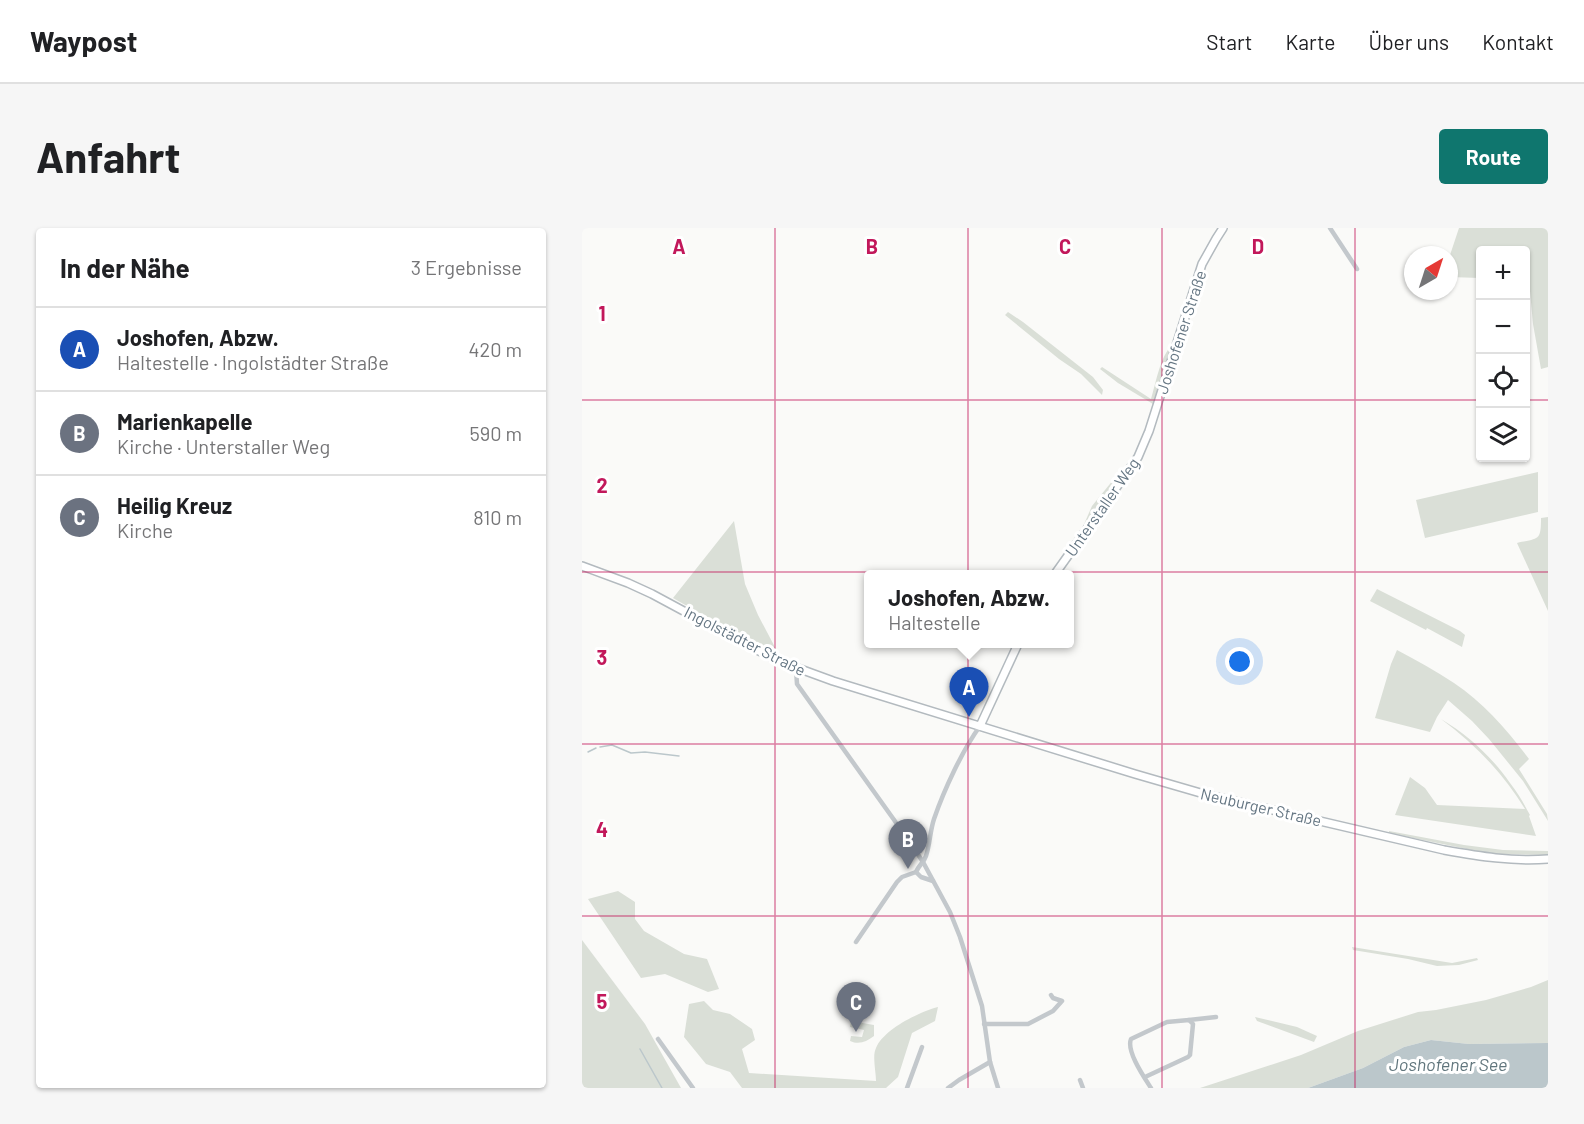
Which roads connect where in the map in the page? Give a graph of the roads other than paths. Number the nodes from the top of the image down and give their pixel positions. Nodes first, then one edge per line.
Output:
1 (1223, 228) edge
2 (1330, 228) edge
3 (1357, 269) dead end
4 (1146, 438) joint
5 (582, 566) edge
6 (1058, 570) edge
7 (1016, 648) edge
8 (796, 669) junction
9 (980, 726) junction
10 (1548, 859) edge
11 (922, 862) junction
12 (916, 872) junction
13 (933, 881) junction
14 (856, 942) dead end
15 (1051, 995) dead end
16 (1216, 1017) dead end
17 (1189, 1020) junction
18 (984, 1024) junction
19 (658, 1039) dead end
20 (922, 1047) dead end
21 (990, 1062) junction
22 (1145, 1077) junction
23 (1080, 1080) dead end
24 (693, 1088) edge
25 (907, 1088) edge
26 (948, 1088) edge
27 (998, 1088) edge
28 (1083, 1088) edge
29 (1151, 1088) edge

1 - 4 main road, Joshofener Straße
2 - 3 street
4 - 6 main road, Unterstaller Weg
5 - 8 main road, Ingolstädter Straße
7 - 9 main road
8 - 9 main road, Ingolstädter Straße
8 - 11 street
9 - 10 main road, Neuburger Straße
9 - 11 street
11 - 12 street
11 - 13 street
12 - 13 street
12 - 14 street
13 - 18 street
15 - 18 street
16 - 17 street
17 - 22 street
17 - 22 street
18 - 21 street
19 - 24 street
20 - 25 street
21 - 26 street
21 - 27 street
22 - 29 street
23 - 28 street

